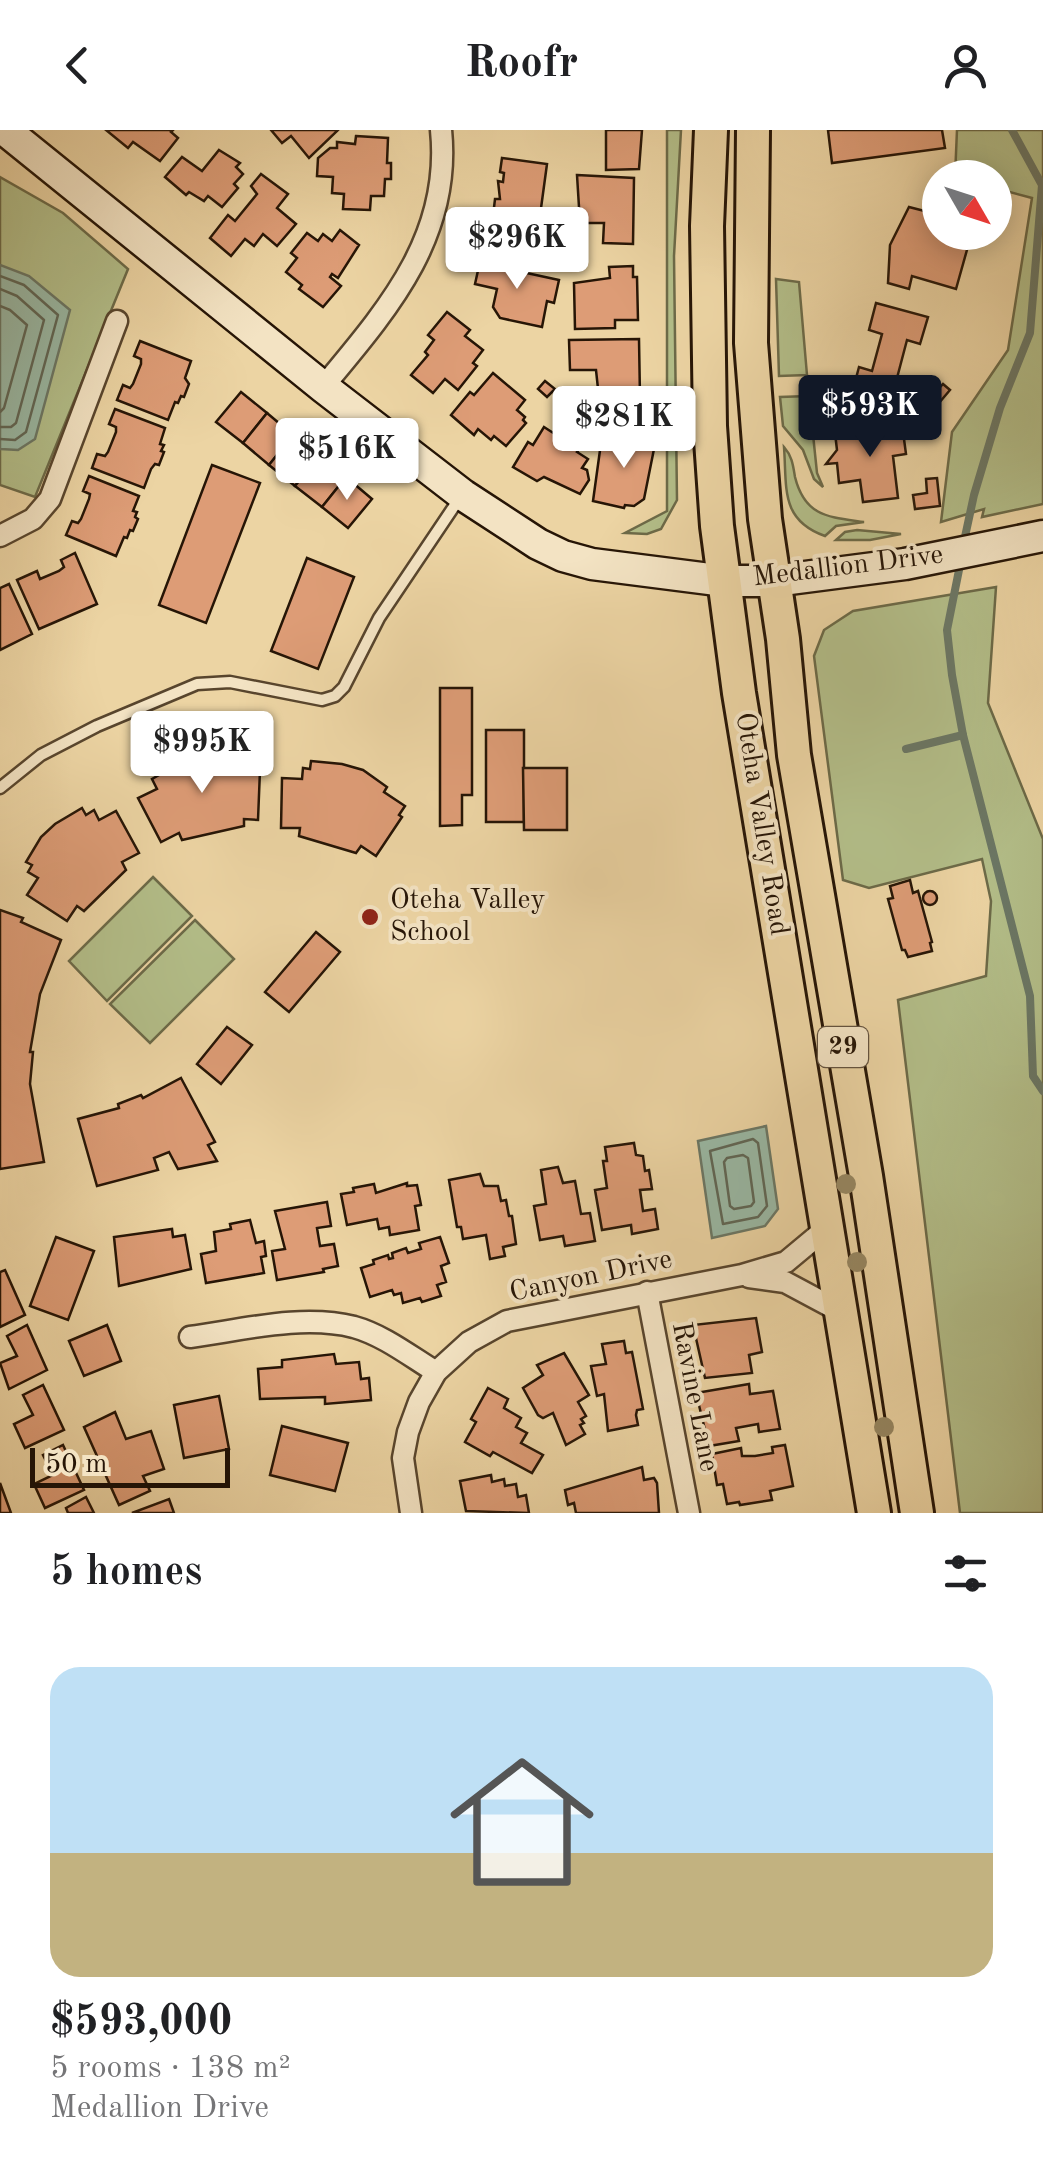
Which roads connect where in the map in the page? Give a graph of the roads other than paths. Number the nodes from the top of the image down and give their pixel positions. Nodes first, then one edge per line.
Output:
1 (6, 130) edge
2 (441, 130) edge
3 (711, 130) edge
4 (756, 132) edge
5 (0, 149) edge
6 (62, 176) junction
7 (118, 320) dead end
8 (323, 387) junction
9 (462, 494) junction
10 (0, 536) edge
11 (1038, 537) edge
12 (724, 581) junction
13 (774, 581) junction
14 (0, 788) edge
15 (828, 1227) junction
16 (742, 1276) junction
17 (647, 1292) junction
18 (843, 1314) junction
19 (190, 1336) dead end
20 (436, 1372) junction
21 (411, 1513) edge
22 (689, 1513) edge
23 (874, 1513) edge
24 (917, 1513) edge

1 - 6 street, Medallion Drive
2 - 8 street
3 - 12 main road, Oteha Valley Road / 29
4 - 13 main road, Oteha Valley Road / 29
5 - 6 street, Medallion Drive
6 - 8 street, Medallion Drive
7 - 10 street
8 - 9 street, Medallion Drive
9 - 12 street, Medallion Drive
9 - 14 lane
11 - 13 street, Medallion Drive
12 - 13 street, Medallion Drive
12 - 15 main road, Oteha Valley Road / 29
13 - 24 main road, Oteha Valley Road / 29
15 - 16 street, Canyon Drive
15 - 18 main road, Oteha Valley Road / 29
16 - 17 street, Canyon Drive
16 - 18 street, Canyon Drive
17 - 20 street, Canyon Drive
17 - 22 street, Ravine Lane
18 - 23 main road, Oteha Valley Road / 29
19 - 20 street
20 - 21 street, Canyon Drive

